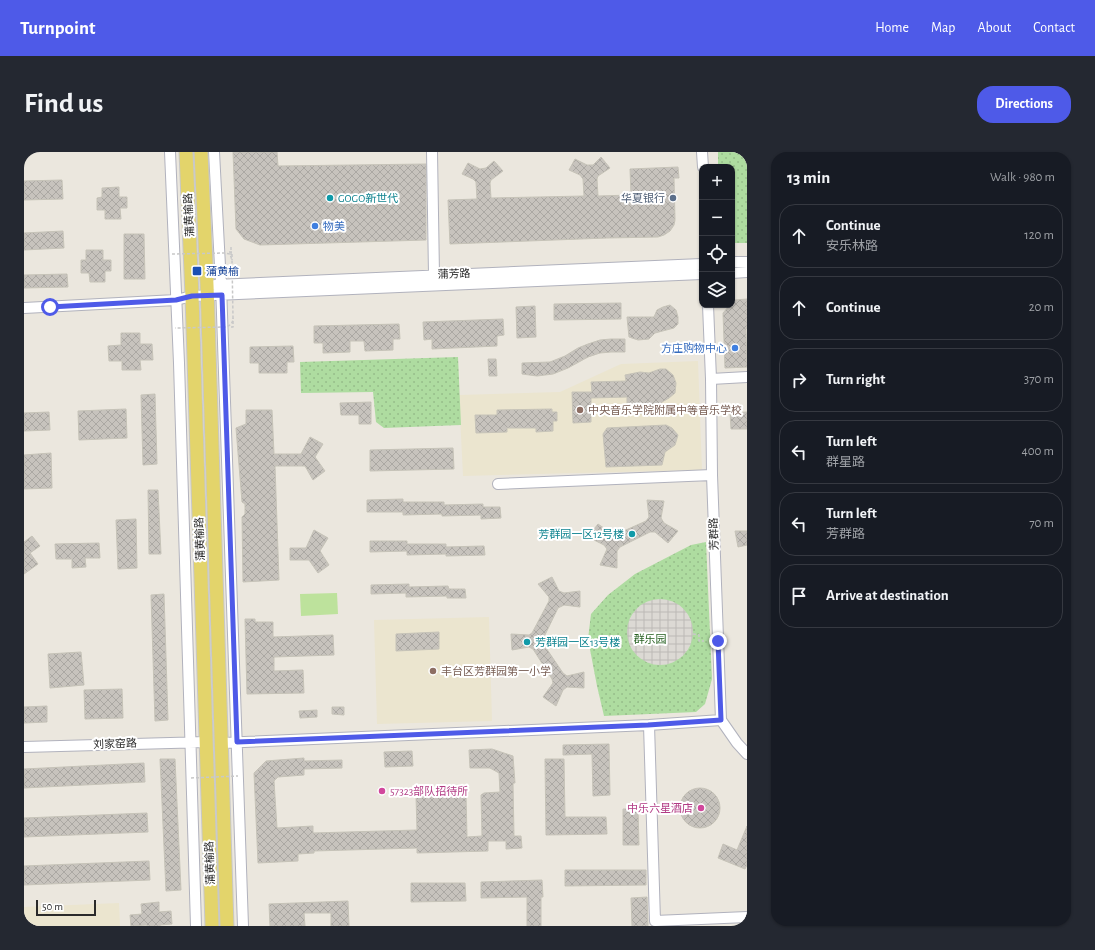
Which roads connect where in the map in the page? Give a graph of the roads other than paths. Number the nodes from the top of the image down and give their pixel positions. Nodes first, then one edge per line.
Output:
1 (170, 152) edge
2 (186, 152) edge
3 (202, 152) edge
4 (214, 152) edge
5 (432, 152) edge
6 (702, 152) edge
7 (703, 164) edge
8 (735, 262) edge
9 (747, 262) edge
10 (699, 264) edge
11 (747, 272) edge
12 (735, 273) edge
13 (699, 274) edge
14 (434, 275) junction
15 (207, 290) junction
16 (221, 290) junction
17 (192, 296) junction
18 (176, 300) junction
19 (24, 308) edge
20 (708, 308) edge
21 (747, 377) edge
22 (711, 379) junction
23 (712, 475) junction
24 (498, 484) dead end
25 (721, 720) junction
26 (648, 725) junction
27 (190, 742) junction
28 (207, 742) junction
29 (237, 742) junction
30 (221, 743) junction
31 (24, 746) edge
32 (747, 754) edge
33 (747, 916) edge
34 (655, 923) edge
35 (196, 926) edge
36 (212, 926) edge
37 (227, 926) edge
38 (243, 926) edge

1 - 18 street
2 - 17 main road, 蒲黄榆路
3 - 15 main road, 蒲黄榆路
4 - 16 street
5 - 14 street
6 - 7 street
8 - 9 street
10 - 14 street, 蒲芳路
11 - 12 street
13 - 16 street, 蒲芳路
14 - 16 street, 蒲芳路
15 - 16 street, 蒲芳路
15 - 17 street, 蒲芳路
15 - 30 main road, 蒲黄榆路
16 - 29 street
17 - 18 street, 蒲芳路
17 - 28 main road, 蒲黄榆路
18 - 19 street, 蒲芳路
18 - 27 street
20 - 22 street, 芳群路
21 - 22 street
22 - 23 street, 芳群路
23 - 24 street
23 - 25 street, 芳群路
25 - 26 street
25 - 32 street
26 - 29 street
26 - 34 street
27 - 28 street, 刘家窑路
27 - 31 street, 刘家窑路
27 - 35 street
28 - 36 main road, 蒲黄榆路
29 - 30 street
29 - 38 street
30 - 37 main road, 蒲黄榆路
33 - 34 street

